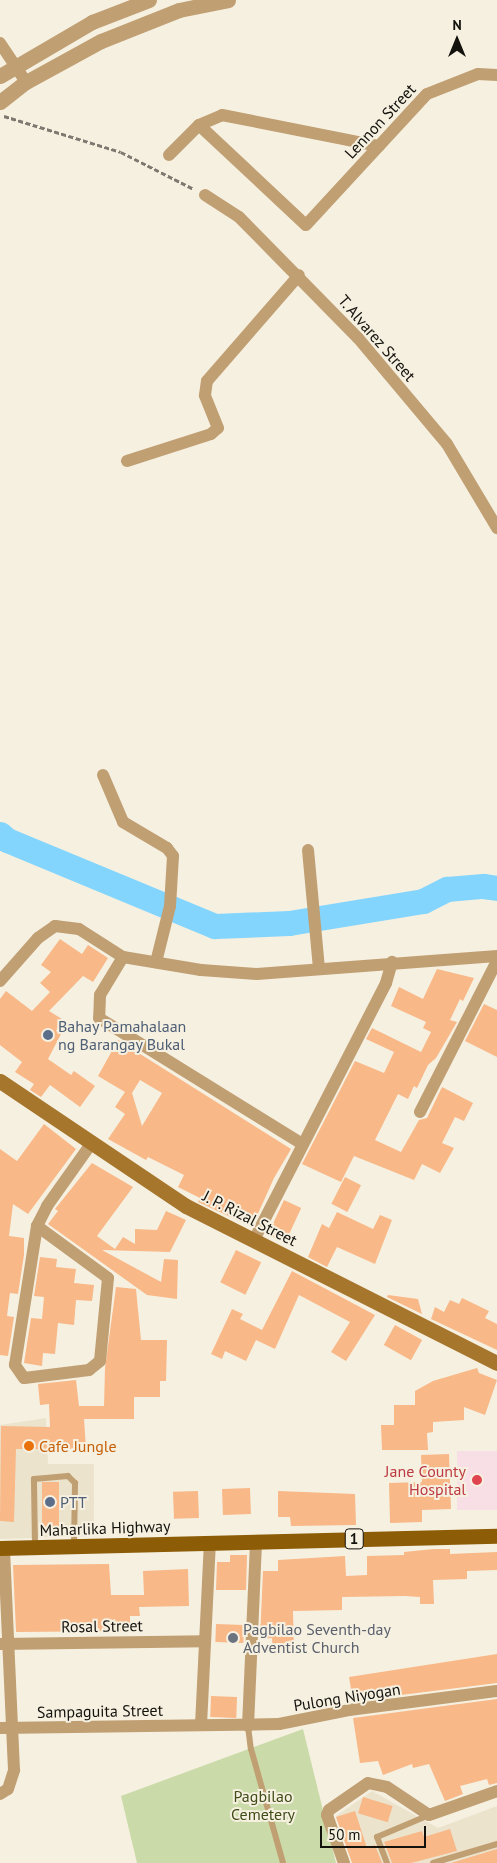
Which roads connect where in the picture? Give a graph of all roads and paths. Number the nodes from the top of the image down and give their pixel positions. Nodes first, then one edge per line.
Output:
1 (149, 0) edge
2 (228, 0) edge
3 (178, 5) edge
4 (0, 43) edge
5 (14, 65) junction
6 (497, 75) edge
7 (0, 76) edge
8 (26, 82) junction
9 (0, 102) edge
10 (0, 115) edge
11 (199, 125) junction
12 (379, 146) junction
13 (169, 154) dead end
14 (205, 195) joint
15 (299, 275) junction
16 (127, 461) dead end
17 (497, 528) edge
18 (103, 775) dead end
19 (308, 850) dead end
20 (123, 956) junction
21 (497, 956) edge
22 (497, 961) edge
23 (156, 962) junction
24 (392, 962) junction
25 (319, 968) junction
26 (0, 981) edge
27 (0, 1081) edge
28 (420, 1112) dead end
29 (91, 1144) junction
30 (302, 1144) junction
31 (37, 1226) junction
32 (254, 1240) junction
33 (497, 1363) edge
34 (497, 1536) edge
35 (256, 1541) junction
36 (210, 1542) junction
37 (74, 1546) junction
38 (35, 1547) junction
39 (2, 1548) edge
40 (205, 1640) junction
41 (4, 1644) edge
42 (497, 1692) edge
43 (201, 1725) junction
44 (248, 1726) junction
45 (0, 1728) edge
46 (13, 1728) junction
47 (497, 1791) edge
48 (4, 1792) edge
49 (429, 1815) junction
50 (497, 1844) edge
51 (283, 1863) edge
52 (344, 1863) edge
53 (387, 1863) edge
54 (433, 1863) edge

1 - 5 street
2 - 3 street
3 - 8 street
4 - 5 street
5 - 7 street
5 - 8 street
6 - 12 street, Lennon Street
8 - 9 street
10 - 14 path
11 - 12 street
11 - 12 street, Lennon Street
11 - 13 street
14 - 15 street, T. Alvarez Street
15 - 16 street
15 - 17 street, T. Alvarez Street
18 - 23 street
19 - 25 street
20 - 23 street
20 - 26 street
20 - 30 street
21 - 24 street
22 - 28 street
23 - 25 street
24 - 25 street
24 - 30 street
27 - 29 main road, J. P. Rizal Street
29 - 31 street
29 - 32 main road, J. P. Rizal Street
30 - 32 street
31 - 31 street
32 - 33 main road, J. P. Rizal Street
34 - 35 main road, 1
35 - 36 main road, 1
35 - 44 street
36 - 37 main road, Maharlika Highway / 1
36 - 40 street
37 - 38 main road, Maharlika Highway / 1
37 - 38 lane
38 - 39 main road, Maharlika Highway / 1
39 - 41 street
40 - 41 street, Rosal Street
40 - 43 street
41 - 46 street
42 - 44 street, Pulong Niyogan
43 - 44 street, Pulong Niyogan
43 - 46 street, Sampaguita Street
44 - 51 lane
45 - 46 street, Sampaguita Street
46 - 48 street
47 - 49 street
49 - 52 street
49 - 53 lane
50 - 54 lane

